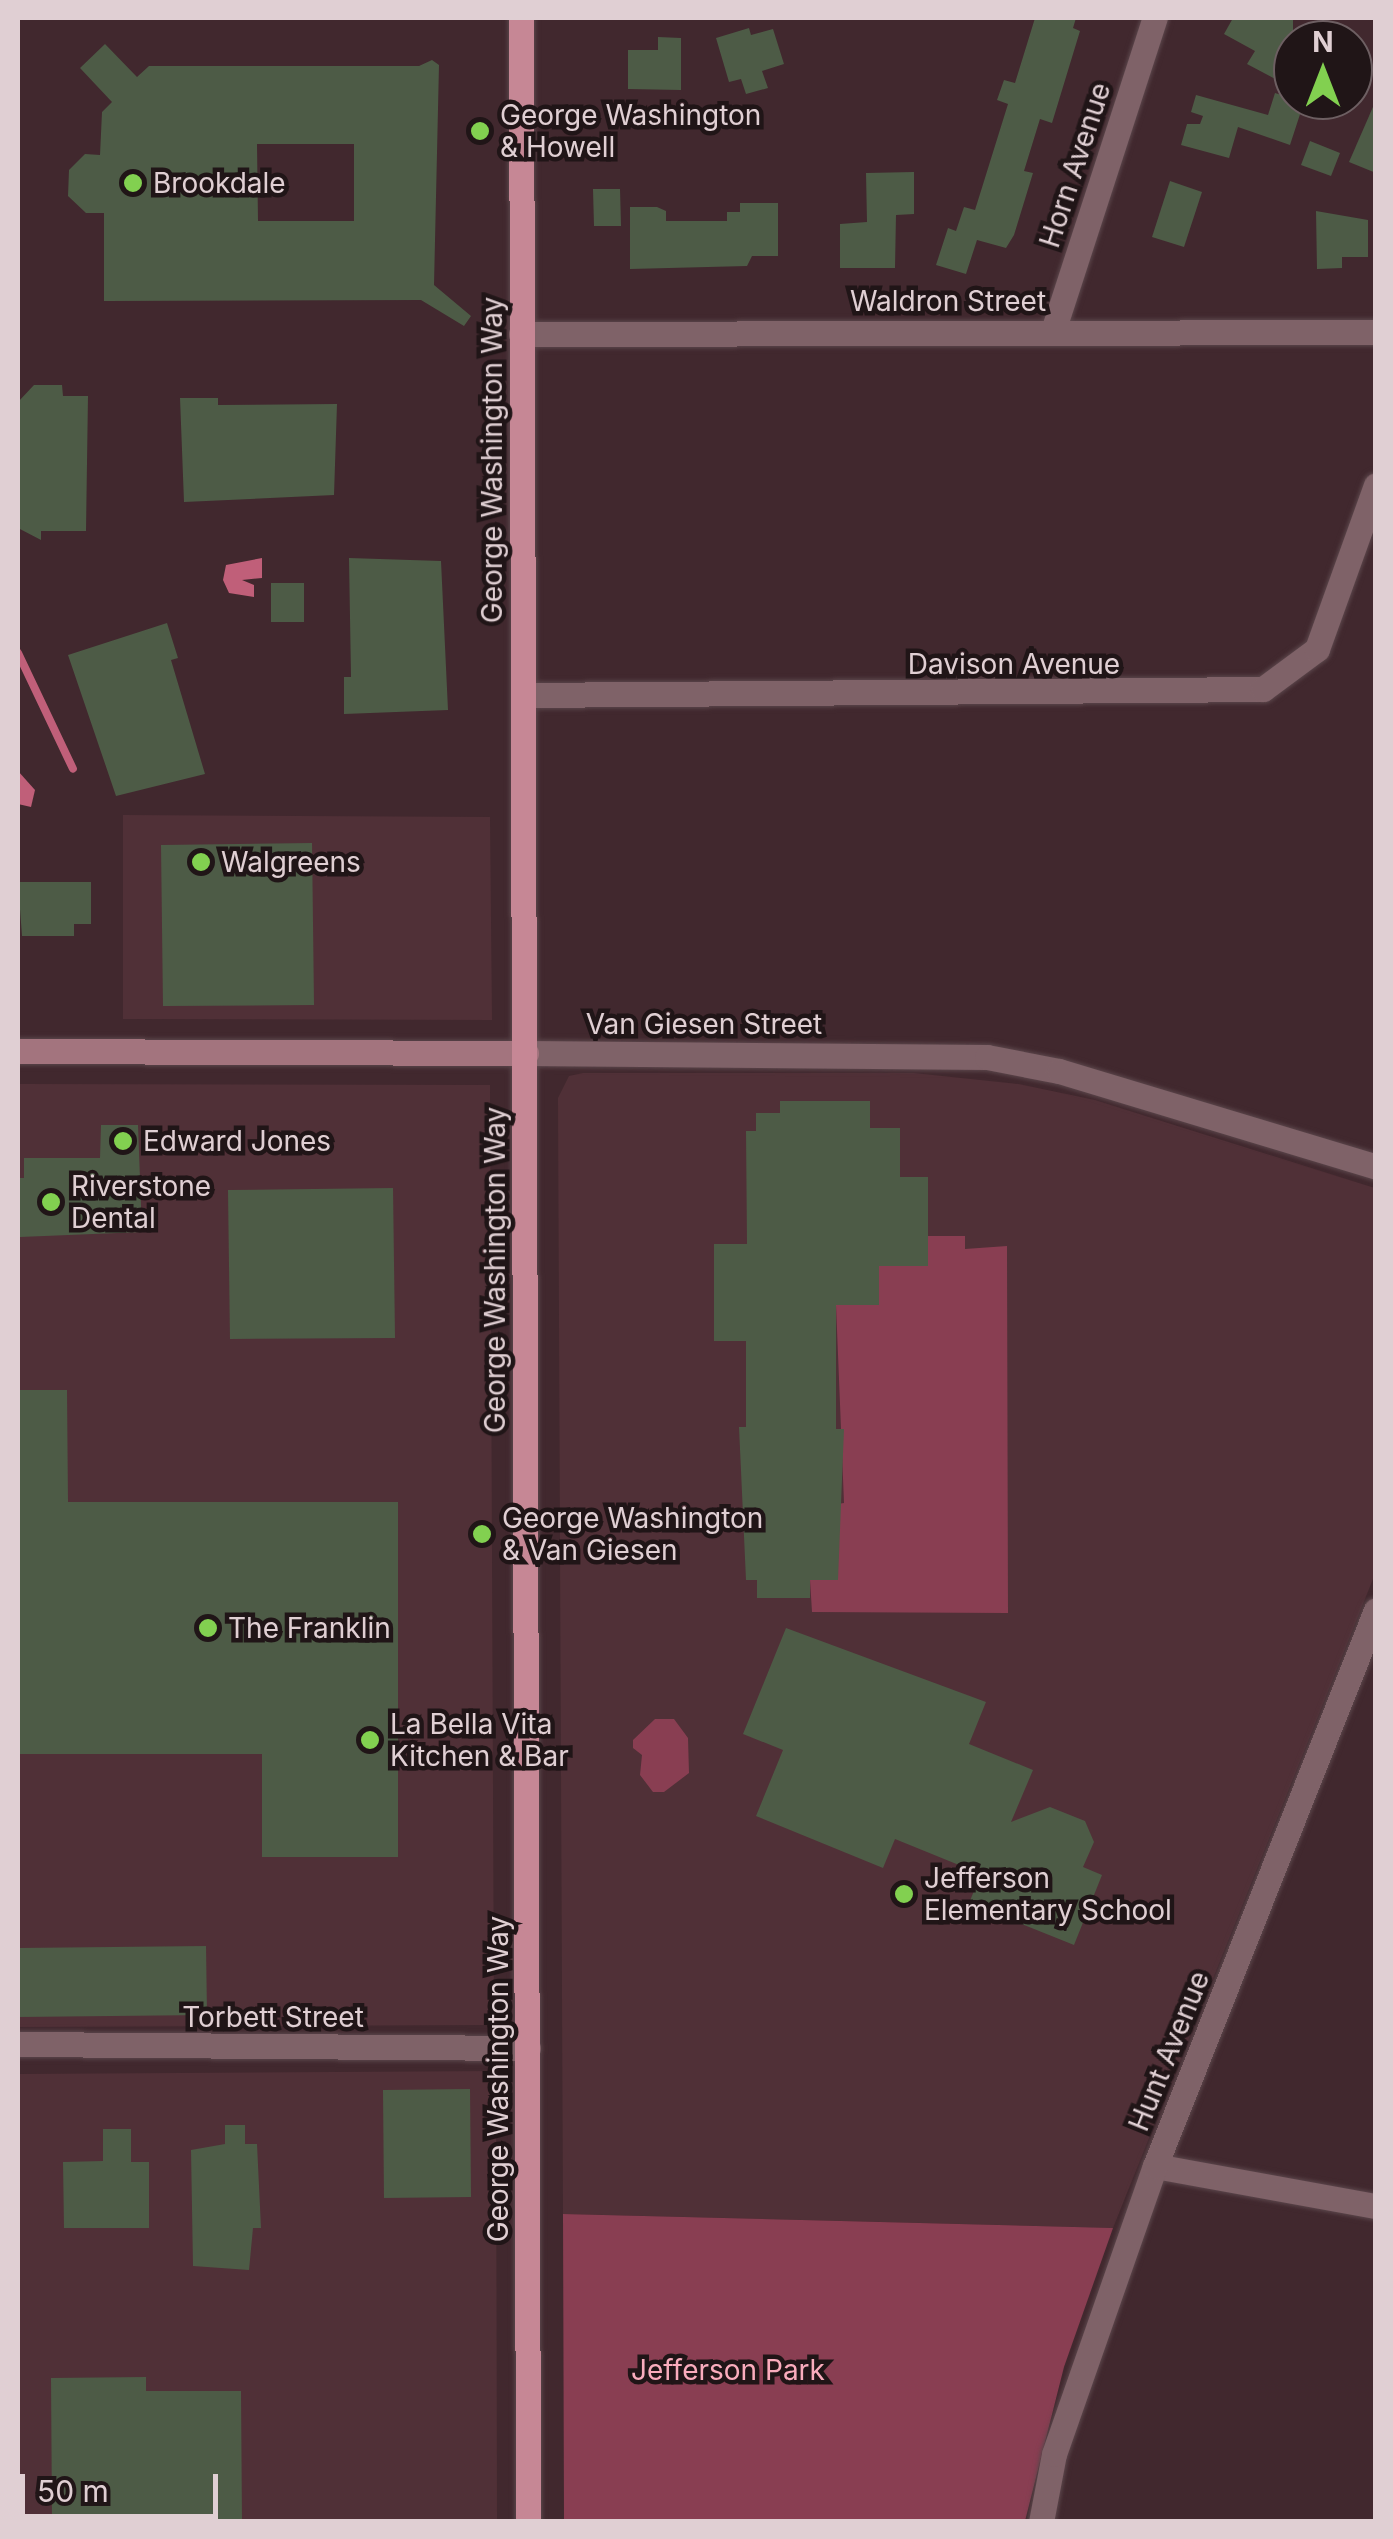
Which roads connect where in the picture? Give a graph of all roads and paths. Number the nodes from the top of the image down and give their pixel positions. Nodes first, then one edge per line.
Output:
1 (521, 18) edge
2 (1155, 18) edge
3 (1053, 331) junction
4 (1376, 332) edge
5 (522, 334) junction
6 (1376, 485) edge
7 (523, 695) junction
8 (18, 1051) edge
9 (526, 1053) junction
10 (1376, 1166) edge
11 (1376, 1610) edge
12 (18, 2044) edge
13 (528, 2048) junction
14 (1155, 2166) junction
15 (1376, 2206) edge
16 (528, 2522) edge
17 (1041, 2522) edge

1 - 5 main road, George Washington Way
2 - 3 street, Horn Avenue
3 - 4 street, Waldron Street
3 - 5 street, Waldron Street
5 - 7 main road, George Washington Way
6 - 7 street, Davison Avenue
7 - 9 main road, George Washington Way
8 - 9 main road, Van Giesen Street
9 - 10 street, Van Giesen Street
9 - 13 main road, George Washington Way
11 - 14 street, Hunt Avenue
12 - 13 street, Torbett Street
13 - 16 main road, George Washington Way
14 - 15 street
14 - 17 street, Hunt Avenue

